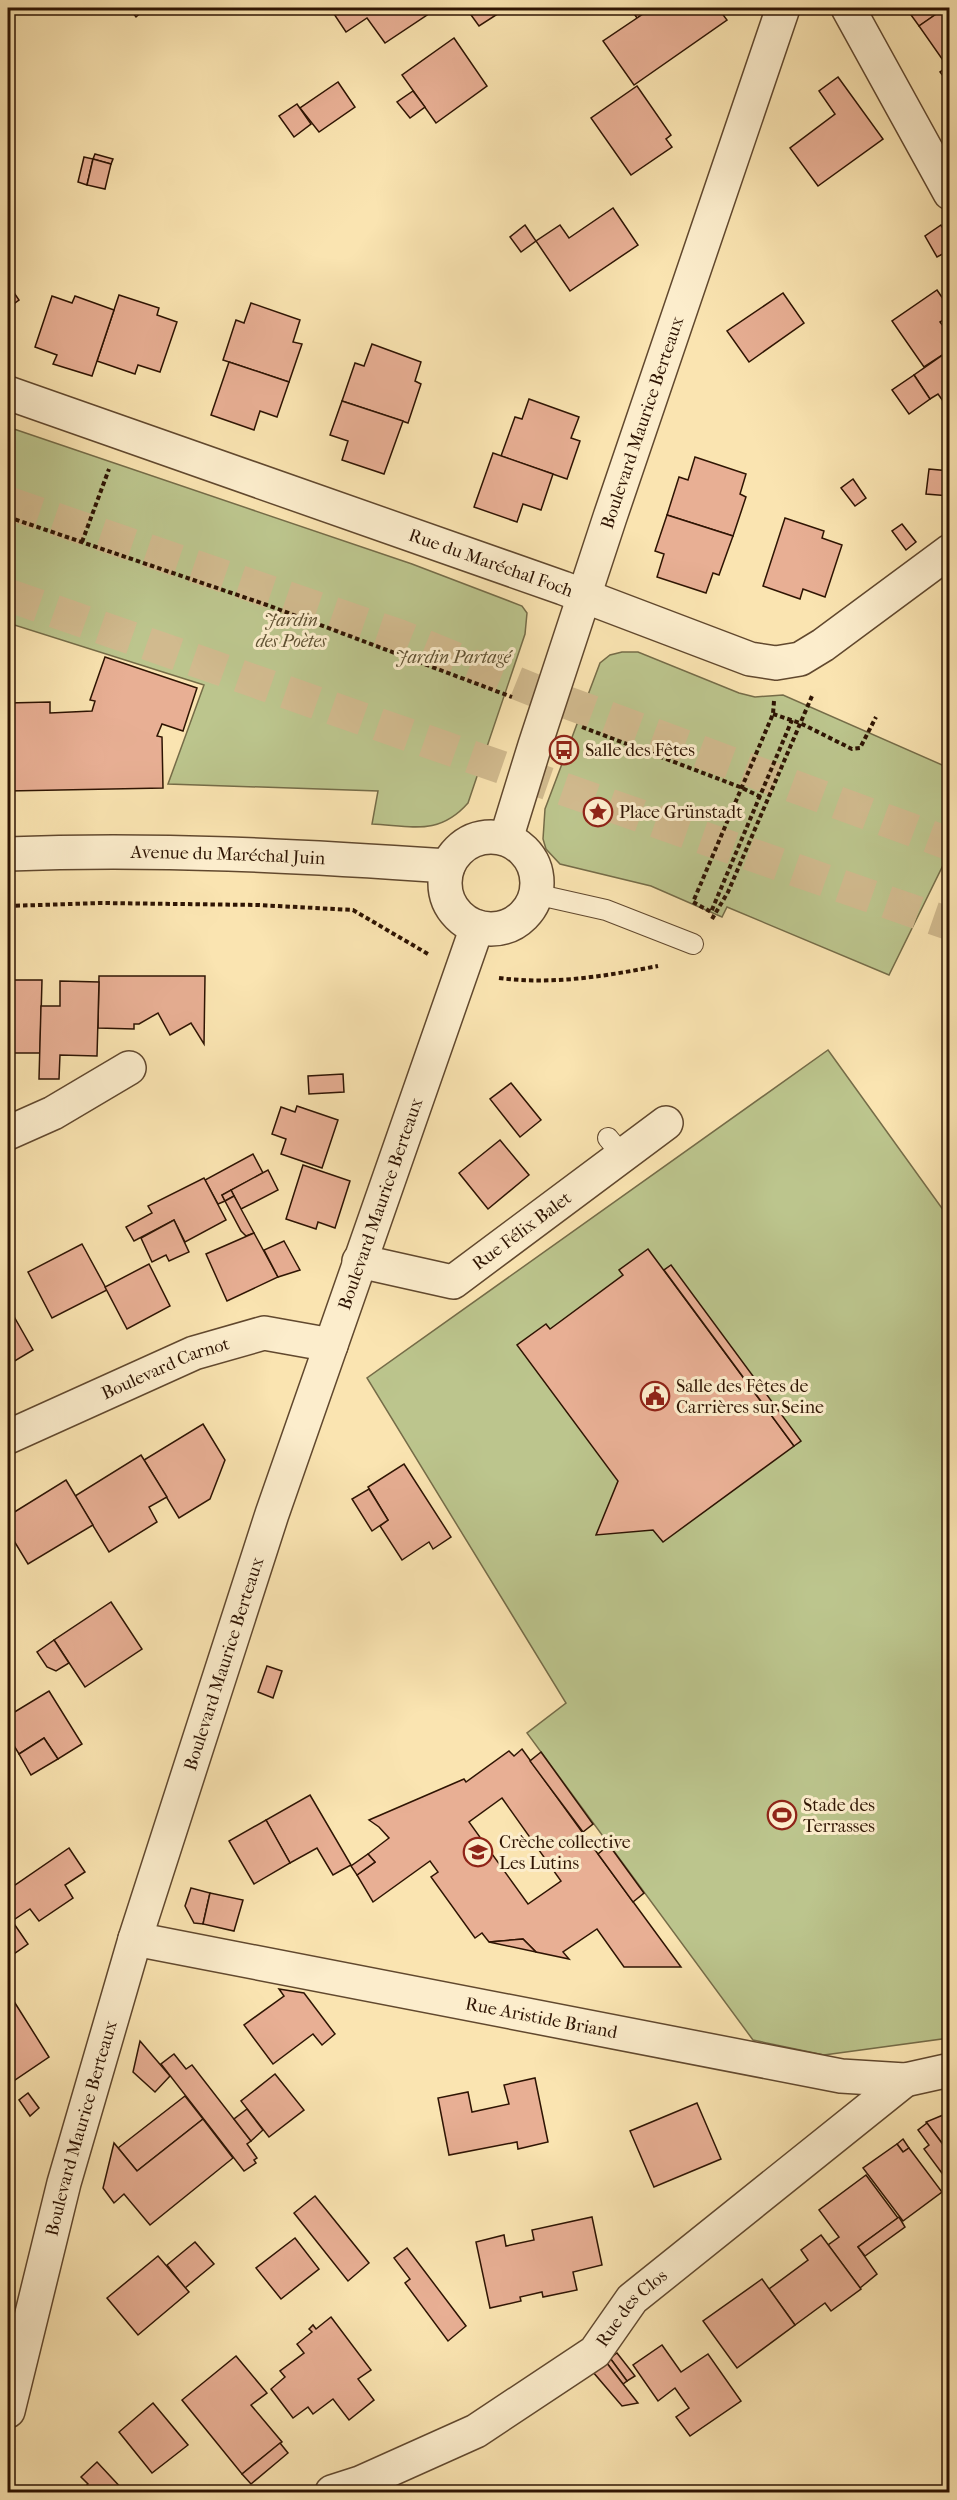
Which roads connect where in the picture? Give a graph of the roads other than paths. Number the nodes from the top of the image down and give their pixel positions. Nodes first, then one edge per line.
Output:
1 (783, 8) edge
2 (848, 8) edge
3 (950, 193) edge
4 (8, 393) edge
5 (950, 551) edge
6 (584, 595) junction
7 (506, 839) junction
8 (8, 854) edge
9 (448, 866) junction
10 (535, 894) junction
11 (477, 927) junction
12 (693, 944) road end
13 (129, 1068) dead end
14 (666, 1123) dead end
15 (8, 1133) edge
16 (359, 1261) junction
17 (331, 1345) junction
18 (8, 1437) edge
19 (135, 1939) junction
20 (950, 2070) edge
21 (905, 2080) junction
22 (8, 2411) edge
23 (332, 2493) edge

1 - 6 street, Boulevard Maurice Berteaux
2 - 3 street
4 - 6 street, Rue du Maréchal Foch
5 - 6 street, Rue du Maréchal Foch
6 - 7 street, Boulevard Maurice Berteaux
7 - 9 street
7 - 10 street
8 - 9 street, Avenue du Maréchal Juin
9 - 11 street
10 - 11 street
10 - 12 lane
11 - 16 street, Boulevard Maurice Berteaux
13 - 15 street
14 - 16 street, Rue Félix Balet
16 - 17 street, Boulevard Maurice Berteaux
17 - 18 street, Boulevard Carnot
17 - 19 street, Boulevard Maurice Berteaux
19 - 21 street, Rue Aristide Briand
19 - 22 street, Boulevard Maurice Berteaux
20 - 21 street, Rue Aristide Briand
21 - 23 street, Rue des Clos

